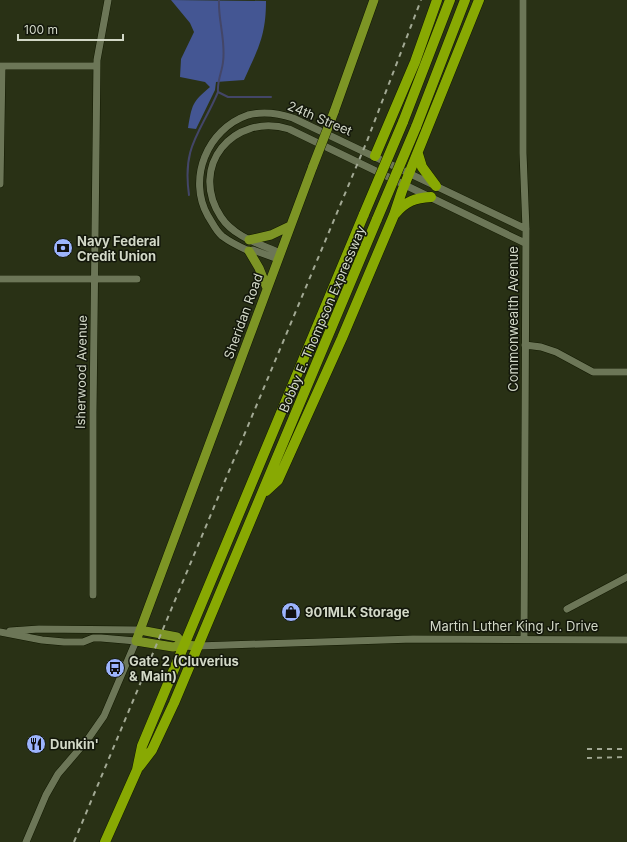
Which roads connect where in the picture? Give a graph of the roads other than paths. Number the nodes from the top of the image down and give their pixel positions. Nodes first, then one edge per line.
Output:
1 (108, 0) edge
2 (374, 0) edge
3 (437, 0) edge
4 (450, 0) edge
5 (465, 0) edge
6 (479, 0) edge
7 (522, 0) edge
8 (1, 66) edge
9 (97, 66) junction
10 (418, 154) junction
11 (375, 156) junction
12 (410, 173) junction
13 (0, 184) edge
14 (405, 184) junction
15 (436, 186) junction
16 (431, 197) junction
17 (394, 215) junction
18 (290, 226) junction
19 (526, 229) junction
20 (249, 240) junction
21 (525, 243) junction
22 (249, 252) junction
23 (279, 256) junction
24 (0, 278) edge
25 (94, 279) junction
26 (137, 280) dead end
27 (267, 288) junction
28 (525, 345) junction
29 (627, 372) edge
30 (264, 494) junction
31 (627, 577) edge
32 (93, 595) dead end
33 (567, 609) dead end
34 (140, 630) junction
35 (0, 632) edge
36 (524, 639) junction
37 (627, 640) edge
38 (136, 641) junction
39 (184, 645) junction
40 (198, 646) junction
41 (137, 770) junction
42 (26, 842) edge
43 (105, 842) edge

1 - 9 street, Isherwood Avenue
2 - 18 main road, Sheridan Road, bridge
3 - 11 highway
4 - 39 highway, Bobby E. Thompson Expressway, bridge
5 - 30 highway, Bobby E. Thompson Expressway, bridge
6 - 10 highway
7 - 19 street, Commonwealth Avenue
8 - 9 street
8 - 13 street
9 - 25 street, Isherwood Avenue
10 - 12 highway
10 - 15 highway
11 - 12 street, 24th Street
11 - 22 street, 24th Street
12 - 14 highway
12 - 15 street, 24th Street
14 - 16 street, 24th Street
14 - 17 highway
14 - 20 street, 24th Street
15 - 19 street, 24th Street
16 - 17 highway
16 - 21 street, 24th Street
17 - 30 highway
18 - 20 main road
18 - 23 main road, Sheridan Road
19 - 21 street, Commonwealth Avenue
20 - 23 street, 24th Street
21 - 28 street, Commonwealth Avenue
22 - 23 street, 24th Street
22 - 27 main road
23 - 27 main road, Sheridan Road
24 - 25 street
25 - 26 street
25 - 32 street, Isherwood Avenue
27 - 34 main road, Sheridan Road
28 - 29 street
28 - 36 street, Commonwealth Avenue
30 - 40 highway, Bobby E. Thompson Expressway
31 - 33 street
34 - 35 street
34 - 38 main road, Sheridan Road
34 - 39 main road, Martin Luther King Jr. Drive
35 - 38 street
36 - 37 street, Martin Luther King Jr. Drive
36 - 40 street, Martin Luther King Jr. Drive
38 - 39 main road, Martin Luther King Jr. Drive
38 - 42 street
39 - 40 main road, Martin Luther King Jr. Drive
39 - 41 highway
40 - 41 highway
41 - 43 highway

